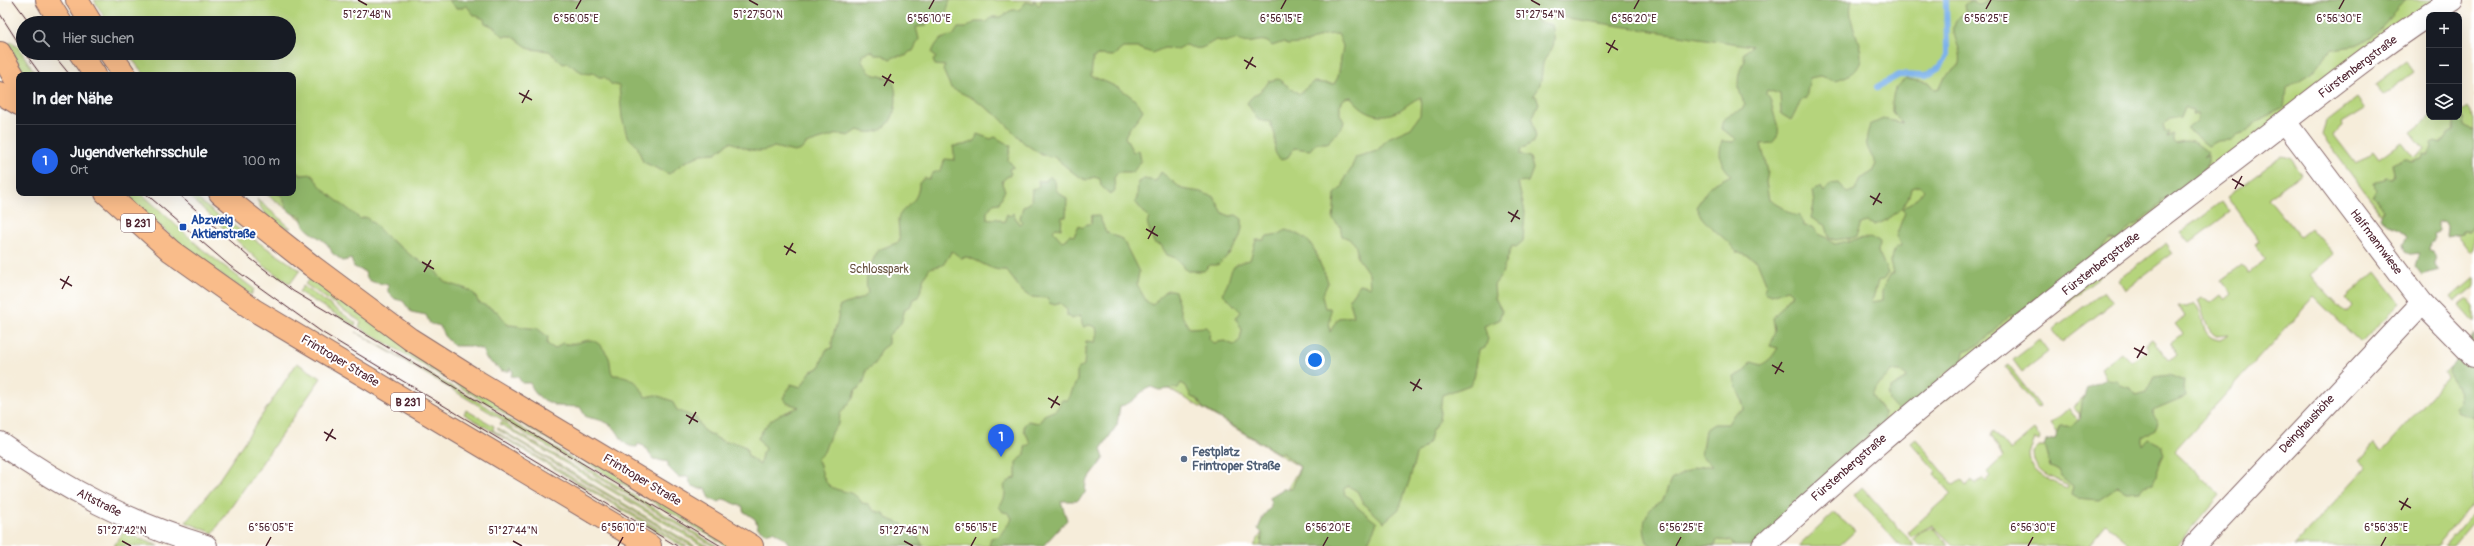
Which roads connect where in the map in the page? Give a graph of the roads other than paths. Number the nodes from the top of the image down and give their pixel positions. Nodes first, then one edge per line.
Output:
1 (47, 0) edge
2 (77, 0) edge
3 (2452, 0) edge
4 (57, 16) edge
5 (87, 16) edge
6 (0, 53) edge
7 (85, 60) edge
8 (115, 60) edge
9 (93, 72) edge
10 (123, 72) edge
11 (16, 80) edge
12 (0, 93) edge
13 (16, 102) edge
14 (2285, 122) junction
15 (109, 196) edge
16 (224, 196) edge
17 (2422, 303) junction
18 (2474, 356) edge
19 (0, 443) edge
20 (206, 546) edge
21 (650, 546) edge
22 (752, 546) edge
23 (1763, 546) edge
24 (2194, 546) edge

1 - 4 main road
2 - 5 main road
3 - 14 street, Fürstenbergstraße
6 - 11 main road
7 - 9 main road
8 - 10 main road
12 - 13 main road
14 - 17 street, Halfmannwiese
14 - 23 street, Fürstenbergstraße
15 - 21 main road, Frintroper Straße / B 231
16 - 22 main road, Frintroper Straße
17 - 18 street, Halfmannwiese
17 - 24 street, Deinghaushöhe
19 - 20 street, Altstraße

